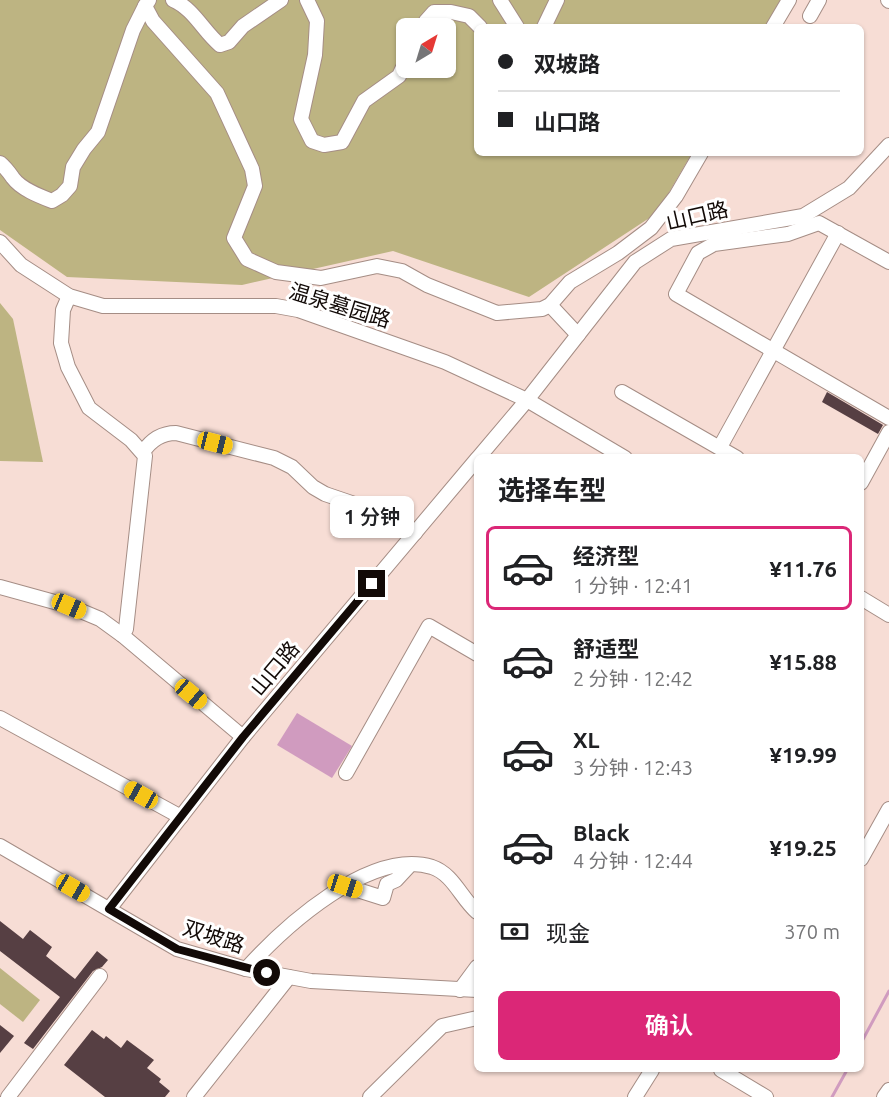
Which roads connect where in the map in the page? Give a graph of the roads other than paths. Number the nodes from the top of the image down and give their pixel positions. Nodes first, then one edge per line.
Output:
1 (174, 0) edge
2 (281, 0) edge
3 (307, 0) edge
4 (500, 0) edge
5 (557, 0) edge
6 (789, 0) edge
7 (819, 0) edge
8 (147, 3) edge
9 (810, 16) dead end
10 (429, 18) edge
11 (477, 24) edge
12 (515, 24) edge
13 (545, 24) edge
14 (775, 24) edge
15 (396, 78) edge
16 (889, 144) edge
17 (699, 156) edge
18 (0, 163) edge
19 (838, 233) junction
20 (0, 242) edge
21 (889, 262) edge
22 (69, 296) junction
23 (550, 305) junction
24 (578, 335) junction
25 (773, 351) junction
26 (622, 392) dead end
27 (527, 400) junction
28 (889, 418) edge
29 (889, 432) edge
30 (720, 447) junction
31 (142, 452) junction
32 (481, 454) edge
33 (618, 454) edge
34 (731, 454) edge
35 (474, 463) edge
36 (864, 478) edge
37 (415, 533) junction
38 (0, 587) edge
39 (864, 600) edge
40 (889, 615) edge
41 (122, 635) junction
42 (474, 652) edge
43 (0, 718) edge
44 (243, 737) junction
45 (346, 773) dead end
46 (889, 809) edge
47 (181, 817) junction
48 (0, 846) edge
49 (864, 853) edge
50 (409, 866) junction
51 (345, 886) junction
52 (109, 909) junction
53 (474, 909) edge
54 (246, 969) junction
55 (474, 971) edge
56 (100, 976) dead end
57 (289, 977) junction
58 (460, 990) junction
59 (474, 990) edge
60 (474, 1019) edge
61 (651, 1072) edge
62 (738, 1074) edge
63 (889, 1090) edge
64 (8, 1097) edge
65 (194, 1097) edge
66 (370, 1097) edge
67 (635, 1097) edge
68 (766, 1097) edge
69 (884, 1097) edge

1 - 2 street
3 - 15 street
4 - 12 street
5 - 13 street
6 - 14 street
7 - 9 street
8 - 18 street
8 - 23 street
10 - 11 street
16 - 24 street, 山口路
17 - 23 street
19 - 21 street
19 - 25 street
19 - 25 street
20 - 22 street, 温泉墓园路
22 - 27 street, 温泉墓园路
22 - 31 street
23 - 24 street
24 - 27 street, 山口路
25 - 28 street
25 - 30 street
26 - 30 street
27 - 32 street, 山口路
27 - 33 street, 温泉墓园路
29 - 36 street
30 - 34 street
31 - 37 street
31 - 41 street
35 - 37 street, 山口路
37 - 44 street, 山口路
38 - 41 street
39 - 40 street
41 - 44 street
42 - 45 street
43 - 47 street
44 - 47 street, 山口路
46 - 49 street
47 - 52 street, 山口路
48 - 52 street, 双坡路
50 - 51 street
50 - 51 street
50 - 53 street
51 - 54 street
52 - 54 street, 双坡路
54 - 57 street, 双坡路
55 - 58 street
56 - 64 street
57 - 58 street, 双坡路
57 - 65 street
58 - 59 street, 双坡路
60 - 66 street
61 - 67 street
62 - 68 street
63 - 69 street

